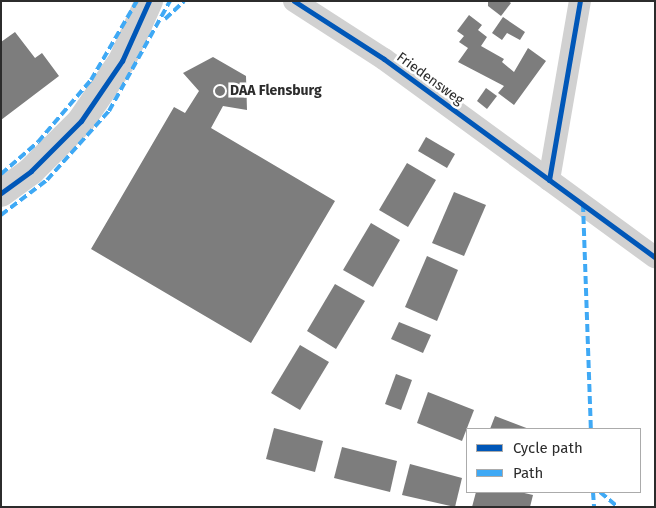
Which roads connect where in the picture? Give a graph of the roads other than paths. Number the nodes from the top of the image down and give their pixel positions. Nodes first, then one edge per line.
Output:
1 (149, 1) edge
2 (294, 1) edge
3 (580, 1) edge
4 (549, 180) junction
5 (1, 193) edge
6 (655, 257) edge

1 - 5 street
2 - 4 street, Friedensweg
3 - 4 street
4 - 6 street, Friedensweg

